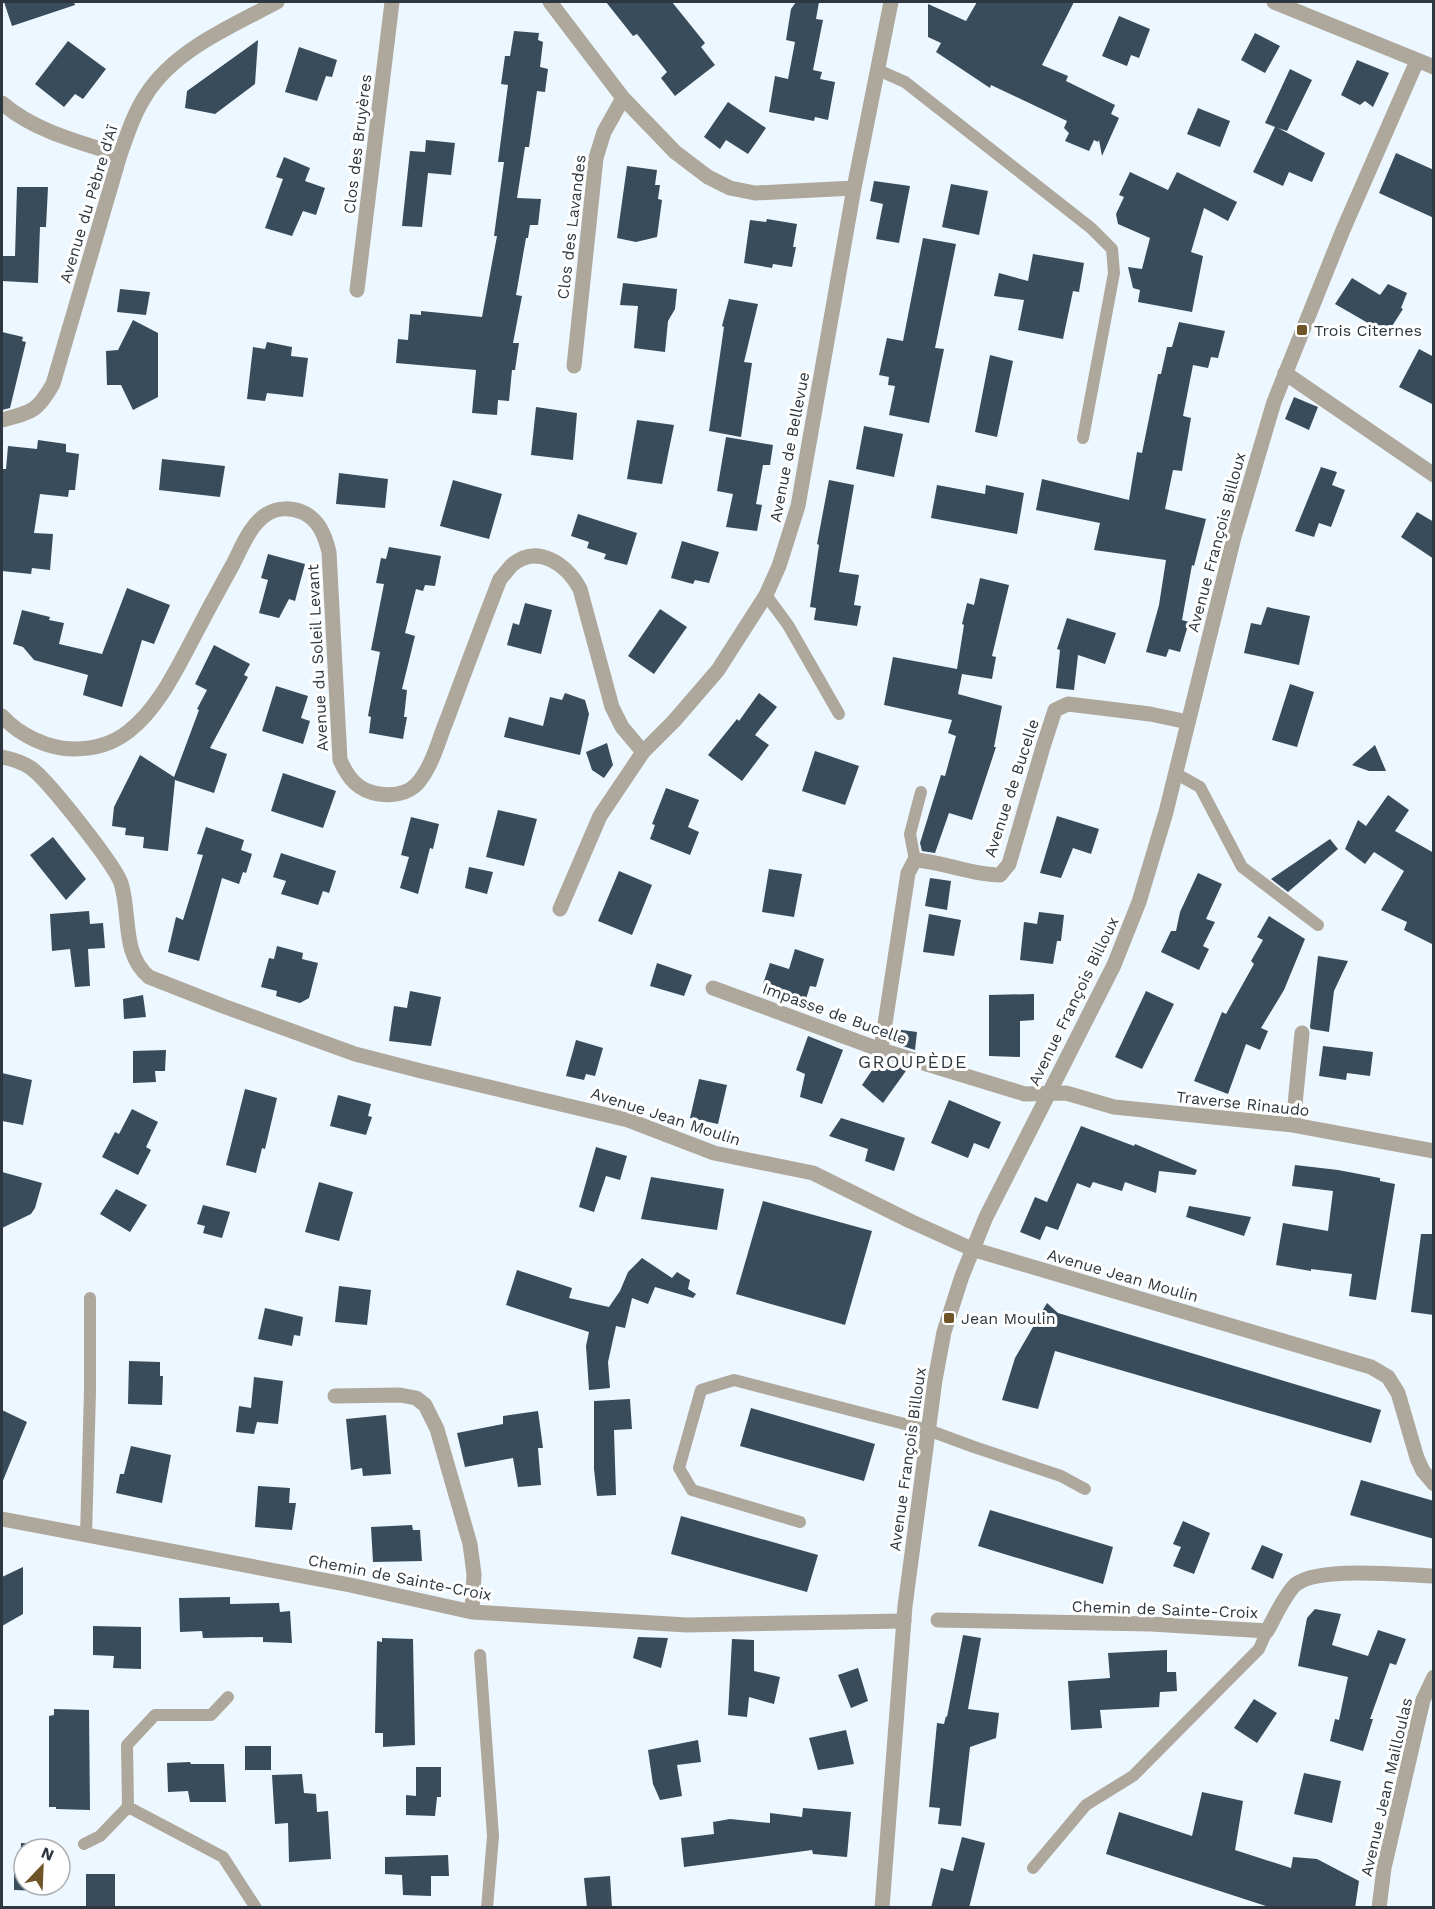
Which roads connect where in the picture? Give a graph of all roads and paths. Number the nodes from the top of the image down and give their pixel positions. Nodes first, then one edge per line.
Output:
1 (278, 2) edge
2 (392, 2) edge
3 (550, 2) edge
4 (891, 2) edge
5 (1274, 2) edge
6 (1428, 63) edge
7 (878, 70) junction
8 (623, 98) junction
9 (2, 103) edge
10 (120, 155) junction
11 (854, 188) junction
12 (357, 290) dead end
13 (574, 366) dead end
14 (1285, 373) junction
15 (2, 420) edge
16 (1083, 438) dead end
17 (1434, 475) edge
18 (766, 595) junction
19 (839, 714) dead end
20 (2, 716) edge
21 (1188, 722) junction
22 (643, 752) junction
23 (2, 757) edge
24 (1175, 773) junction
25 (921, 792) dead end
26 (915, 861) junction
27 (560, 909) dead end
28 (1318, 925) dead end
29 (713, 988) dead end
30 (1302, 1033) dead end
31 (881, 1050) junction
32 (1049, 1094) junction
33 (1293, 1125) junction
34 (1434, 1151) edge
35 (972, 1249) junction
36 (90, 1298) dead end
37 (335, 1396) dead end
38 (928, 1430) junction
39 (1434, 1484) edge
40 (1085, 1489) dead end
41 (2, 1519) edge
42 (800, 1521) dead end
43 (86, 1536) junction
44 (1434, 1576) edge
45 (472, 1612) junction
46 (938, 1620) dead end
47 (904, 1621) junction
48 (1267, 1631) junction
49 (480, 1655) dead end
50 (1434, 1677) edge
51 (228, 1697) dead end
52 (128, 1807) junction
53 (84, 1844) dead end
54 (1033, 1868) dead end
55 (256, 1908) edge
56 (487, 1908) edge
57 (882, 1908) edge
58 (1379, 1908) edge

1 - 10 street, Avenue du Pèbre d'Aï
2 - 12 street, Clos des Bruyères
3 - 8 street
4 - 7 street, Avenue de Bellevue
5 - 6 street
6 - 14 street, Avenue François Billoux
7 - 11 street, Avenue de Bellevue
7 - 16 lane
8 - 11 street
8 - 13 street, Clos des Lavandes
9 - 10 street
10 - 15 street, Avenue du Pèbre d'Aï
11 - 18 street, Avenue de Bellevue
14 - 17 street
14 - 21 street, Avenue François Billoux
18 - 19 lane
18 - 22 street, Avenue de Bellevue
20 - 22 street, Avenue du Soleil Levant
21 - 24 street, Avenue François Billoux
21 - 26 street, Avenue de Bucelle
22 - 27 street, Avenue de Bellevue
23 - 35 street, Avenue Jean Moulin
24 - 28 lane
24 - 32 street, Avenue François Billoux
25 - 26 lane
26 - 31 street
29 - 31 street, Impasse de Bucelle
30 - 33 street
31 - 32 street, Impasse de Bucelle
32 - 33 street, Traverse Rinaudo
32 - 35 street, Avenue François Billoux
33 - 34 street, Traverse Rinaudo
35 - 38 street, Avenue François Billoux
35 - 39 street, Avenue Jean Moulin
36 - 43 lane
37 - 45 street
38 - 40 lane
38 - 42 lane
38 - 47 street, Avenue François Billoux
41 - 43 street, Chemin de Sainte-Croix
43 - 45 street, Chemin de Sainte-Croix
44 - 48 street, Chemin de Sainte-Croix
45 - 47 street, Chemin de Sainte-Croix
46 - 48 street, Chemin de Sainte-Croix
47 - 57 street, Avenue François Billoux
48 - 54 lane
49 - 56 lane
50 - 58 street, Avenue Jean Mailloulas
51 - 52 lane
52 - 53 lane
52 - 55 lane

